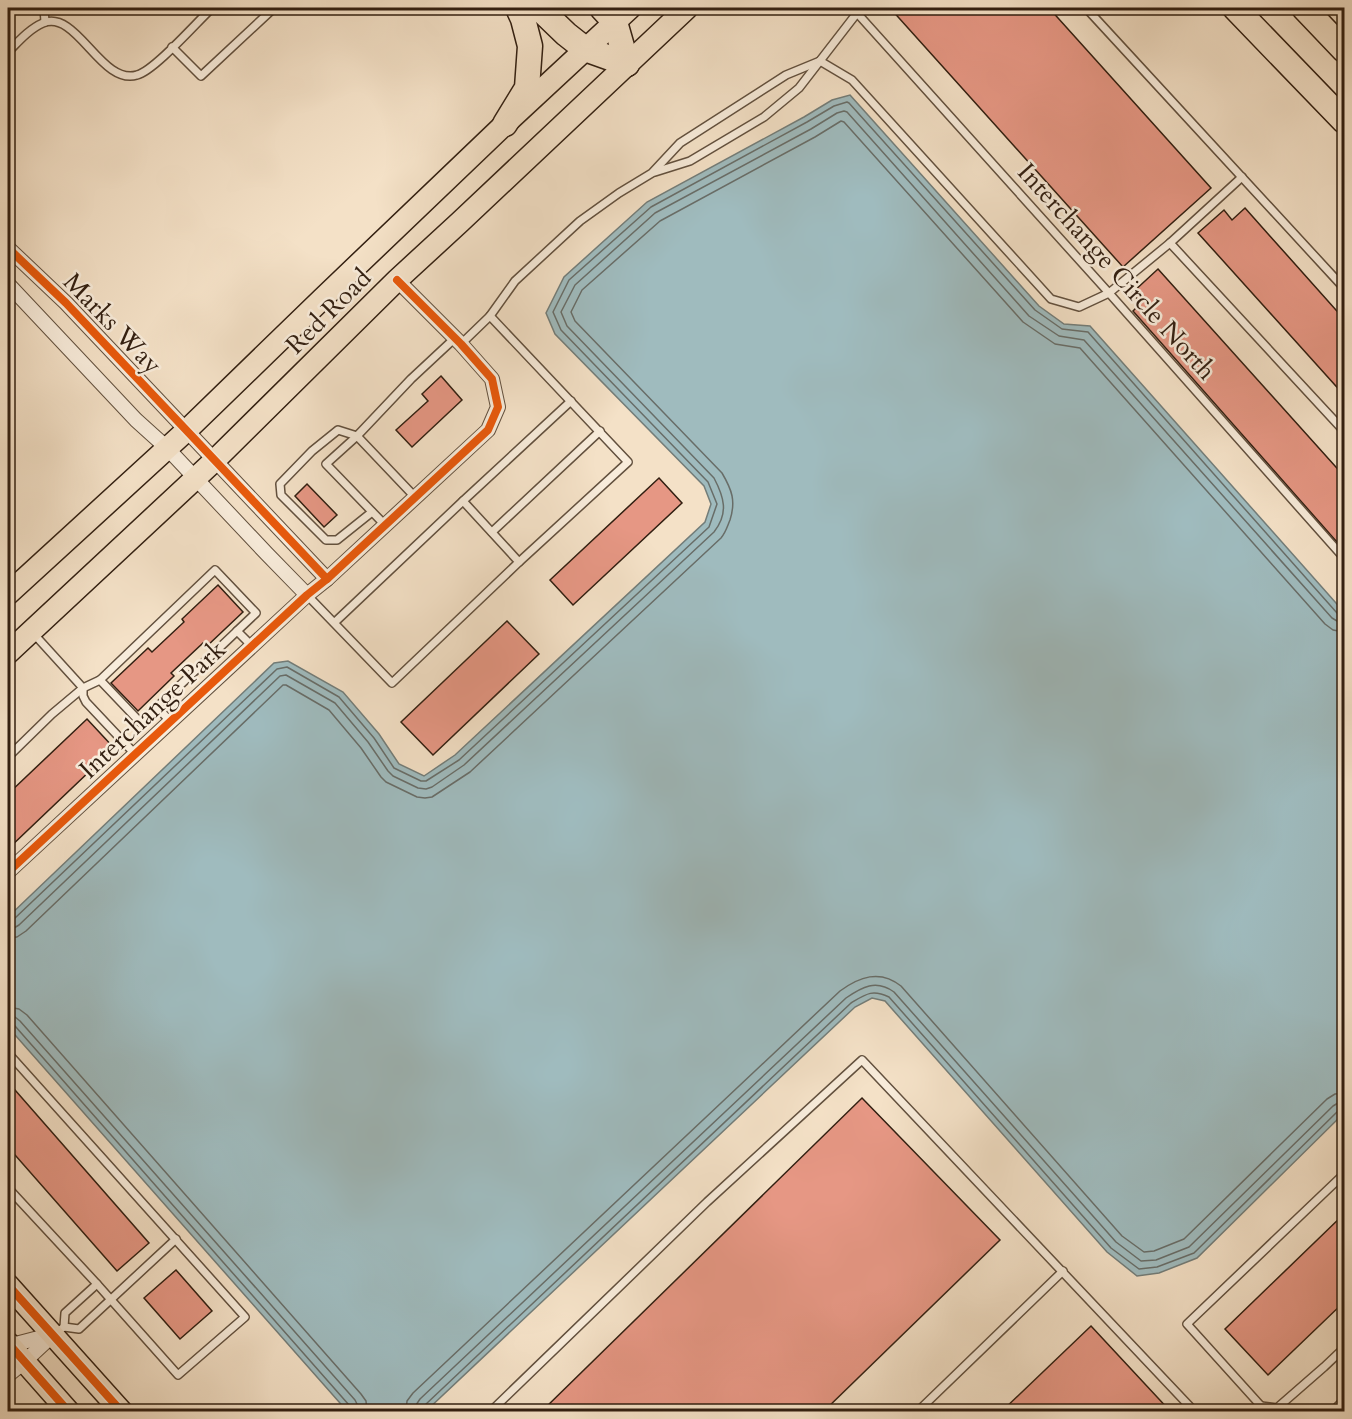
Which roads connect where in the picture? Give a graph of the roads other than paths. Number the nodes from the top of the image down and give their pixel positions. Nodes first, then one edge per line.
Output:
1 (44, 8) edge
2 (274, 8) edge
3 (518, 8) edge
4 (539, 8) edge
5 (687, 8) edge
6 (863, 8) edge
7 (1086, 8) edge
8 (1235, 8) edge
9 (1304, 8) edge
10 (208, 9) edge
11 (616, 12) edge
12 (857, 13) junction
13 (45, 22) junction
14 (172, 47) junction
15 (585, 49) junction
16 (1344, 50) edge
17 (8, 52) edge
18 (820, 61) junction
19 (627, 64) junction
20 (1344, 121) edge
21 (505, 124) junction
22 (652, 173) junction
23 (1242, 177) junction
24 (1170, 243) junction
25 (8, 248) edge
26 (397, 280) junction
27 (8, 284) edge
28 (1344, 288) edge
29 (1109, 293) junction
30 (490, 316) junction
31 (458, 341) junction
32 (571, 401) junction
33 (186, 431) junction
34 (600, 431) junction
35 (1344, 431) edge
36 (357, 436) junction
37 (167, 448) junction
38 (214, 461) junction
39 (196, 478) junction
40 (415, 497) junction
41 (464, 501) junction
42 (372, 512) junction
43 (384, 524) junction
44 (492, 532) junction
45 (1344, 558) edge
46 (519, 562) junction
47 (327, 579) junction
48 (8, 594) edge
49 (307, 595) junction
50 (334, 623) junction
51 (31, 631) junction
52 (237, 631) junction
53 (252, 646) junction
54 (8, 653) edge
55 (100, 680) junction
56 (83, 688) junction
57 (157, 707) junction
58 (170, 722) junction
59 (135, 754) junction
60 (8, 757) edge
61 (8, 872) edge
62 (8, 1053) edge
63 (1344, 1174) edge
64 (8, 1188) edge
65 (176, 1239) junction
66 (1062, 1271) junction
67 (97, 1284) junction
68 (8, 1285) edge
69 (110, 1300) junction
70 (58, 1331) junction
71 (8, 1345) edge
72 (1344, 1348) edge
73 (24, 1362) junction
74 (8, 1376) edge
75 (1344, 1400) edge
76 (1258, 1409) edge
77 (69, 1412) edge
78 (122, 1412) edge
79 (490, 1412) edge
80 (917, 1412) edge
81 (1195, 1412) edge
82 (1332, 1412) edge

1 - 13 lane
2 - 14 lane
3 - 21 highway
4 - 15 highway
5 - 19 main road, Red Road
6 - 12 lane
7 - 23 lane
8 - 20 highway
9 - 16 highway
10 - 14 lane
11 - 15 main road, Red Road
11 - 19 highway
12 - 18 lane
12 - 29 lane, Interchange Circle North
13 - 14 lane
13 - 17 lane
15 - 19 highway
15 - 21 main road, Red Road
18 - 22 lane
18 - 22 lane
18 - 29 lane
19 - 26 main road, Red Road
21 - 33 main road, Red Road
22 - 30 lane
23 - 24 lane
23 - 28 lane
24 - 29 lane
24 - 35 lane
25 - 33 street, Marks Way
26 - 31 street, Interchange Park
26 - 38 main road, Red Road
27 - 37 street, Marks Way
29 - 45 lane, Interchange Circle North
30 - 31 lane
30 - 32 lane
31 - 36 lane
31 - 40 street, Interchange Park
32 - 34 lane
32 - 41 lane
33 - 37 main road, Red Road
33 - 38 street
34 - 44 lane
34 - 46 lane
36 - 40 lane
36 - 42 lane
36 - 42 lane
37 - 39 street
37 - 48 main road, Red Road
38 - 39 main road, Red Road
38 - 47 street
39 - 49 street
39 - 51 main road, Red Road
40 - 43 street, Interchange Park
41 - 44 lane
41 - 50 lane
42 - 43 lane
43 - 47 street, Interchange Park
44 - 46 lane
46 - 50 lane
47 - 49 street, Interchange Park
49 - 50 lane
49 - 53 street, Interchange Park
51 - 54 main road, Red Road
51 - 56 lane
52 - 53 lane
52 - 55 lane
52 - 57 lane
53 - 58 street, Interchange Park
55 - 56 lane
55 - 57 lane
56 - 59 lane
56 - 60 lane
57 - 58 lane
58 - 59 street, Interchange Park
59 - 61 street, Interchange Park
62 - 65 lane
63 - 76 lane
64 - 67 lane
65 - 69 lane
65 - 69 lane
66 - 79 lane
66 - 80 lane
66 - 81 lane
67 - 69 lane
67 - 70 lane
68 - 70 main road
69 - 70 lane
70 - 71 street
70 - 73 street
70 - 78 main road
71 - 73 main road
72 - 76 lane
73 - 74 street
73 - 77 main road
75 - 82 lane

